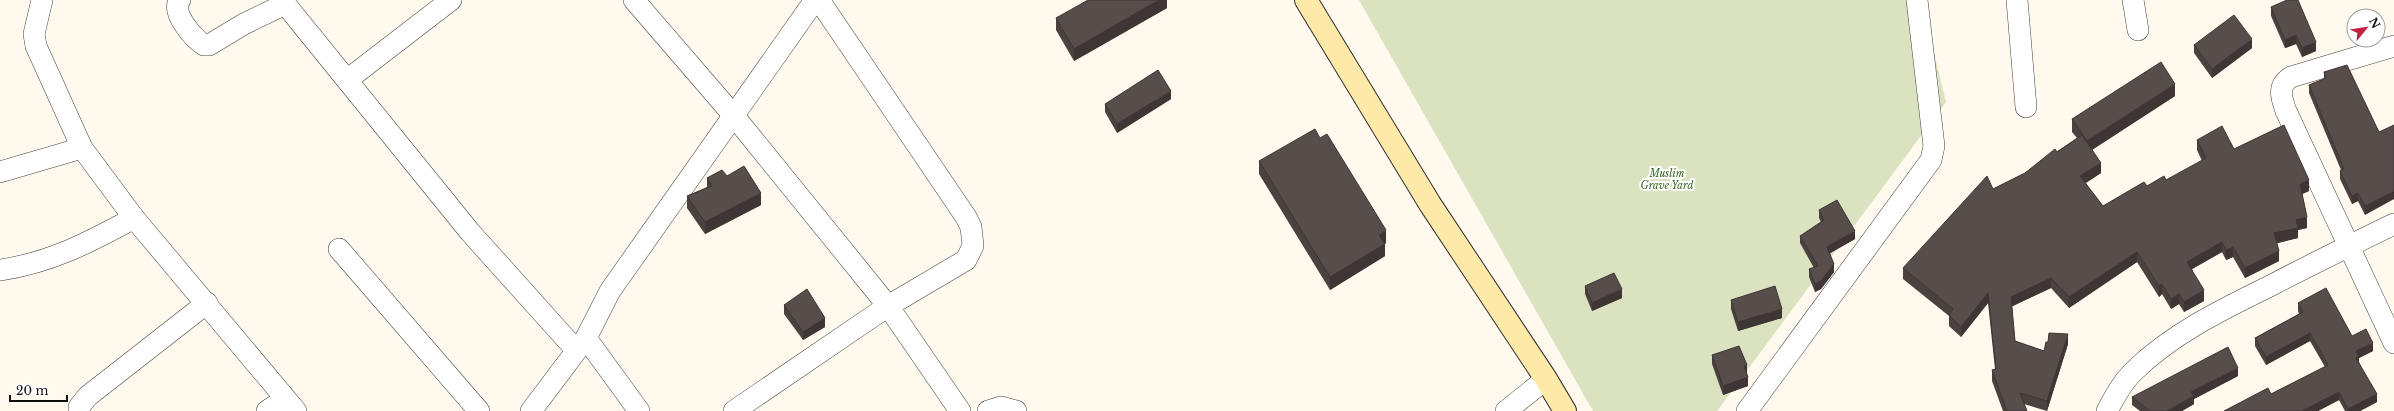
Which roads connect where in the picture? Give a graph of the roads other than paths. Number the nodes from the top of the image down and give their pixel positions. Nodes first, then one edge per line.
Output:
1 (42, 0) edge
2 (180, 0) edge
3 (451, 0) edge
4 (634, 0) edge
5 (815, 0) edge
6 (819, 0) edge
7 (1306, 0) edge
8 (1917, 0) edge
9 (2017, 0) edge
10 (2133, 0) edge
11 (283, 2) edge
12 (2138, 30) dead end
13 (2394, 46) edge
14 (347, 80) junction
15 (2026, 107) dead end
16 (734, 116) junction
17 (82, 148) junction
18 (0, 172) edge
19 (134, 218) junction
20 (2394, 224) edge
21 (2349, 246) junction
22 (339, 250) dead end
23 (0, 270) edge
24 (207, 303) junction
25 (888, 306) junction
26 (2394, 343) edge
27 (581, 344) junction
28 (1546, 378) junction
29 (290, 405) edge
30 (79, 411) edge
31 (267, 411) edge
32 (479, 411) edge
33 (530, 411) edge
34 (639, 411) edge
35 (734, 411) edge
36 (960, 411) edge
37 (988, 411) edge
38 (1016, 411) edge
39 (1506, 411) edge
40 (1565, 411) edge
41 (1747, 411) edge
42 (2107, 411) edge

1 - 17 street
2 - 11 street
3 - 14 street
4 - 16 street
5 - 16 street
6 - 25 street
7 - 28 street
8 - 41 street
9 - 15 street
10 - 12 street
11 - 14 street
13 - 21 street
14 - 27 street
16 - 25 street
16 - 27 street
17 - 18 street
17 - 19 street
19 - 23 street
19 - 24 street
20 - 21 street
21 - 26 street
21 - 42 street
22 - 32 street
24 - 29 street
24 - 30 street
25 - 35 street
25 - 36 street
27 - 33 street
27 - 34 street
28 - 39 street
28 - 40 street
29 - 31 street
37 - 38 street

